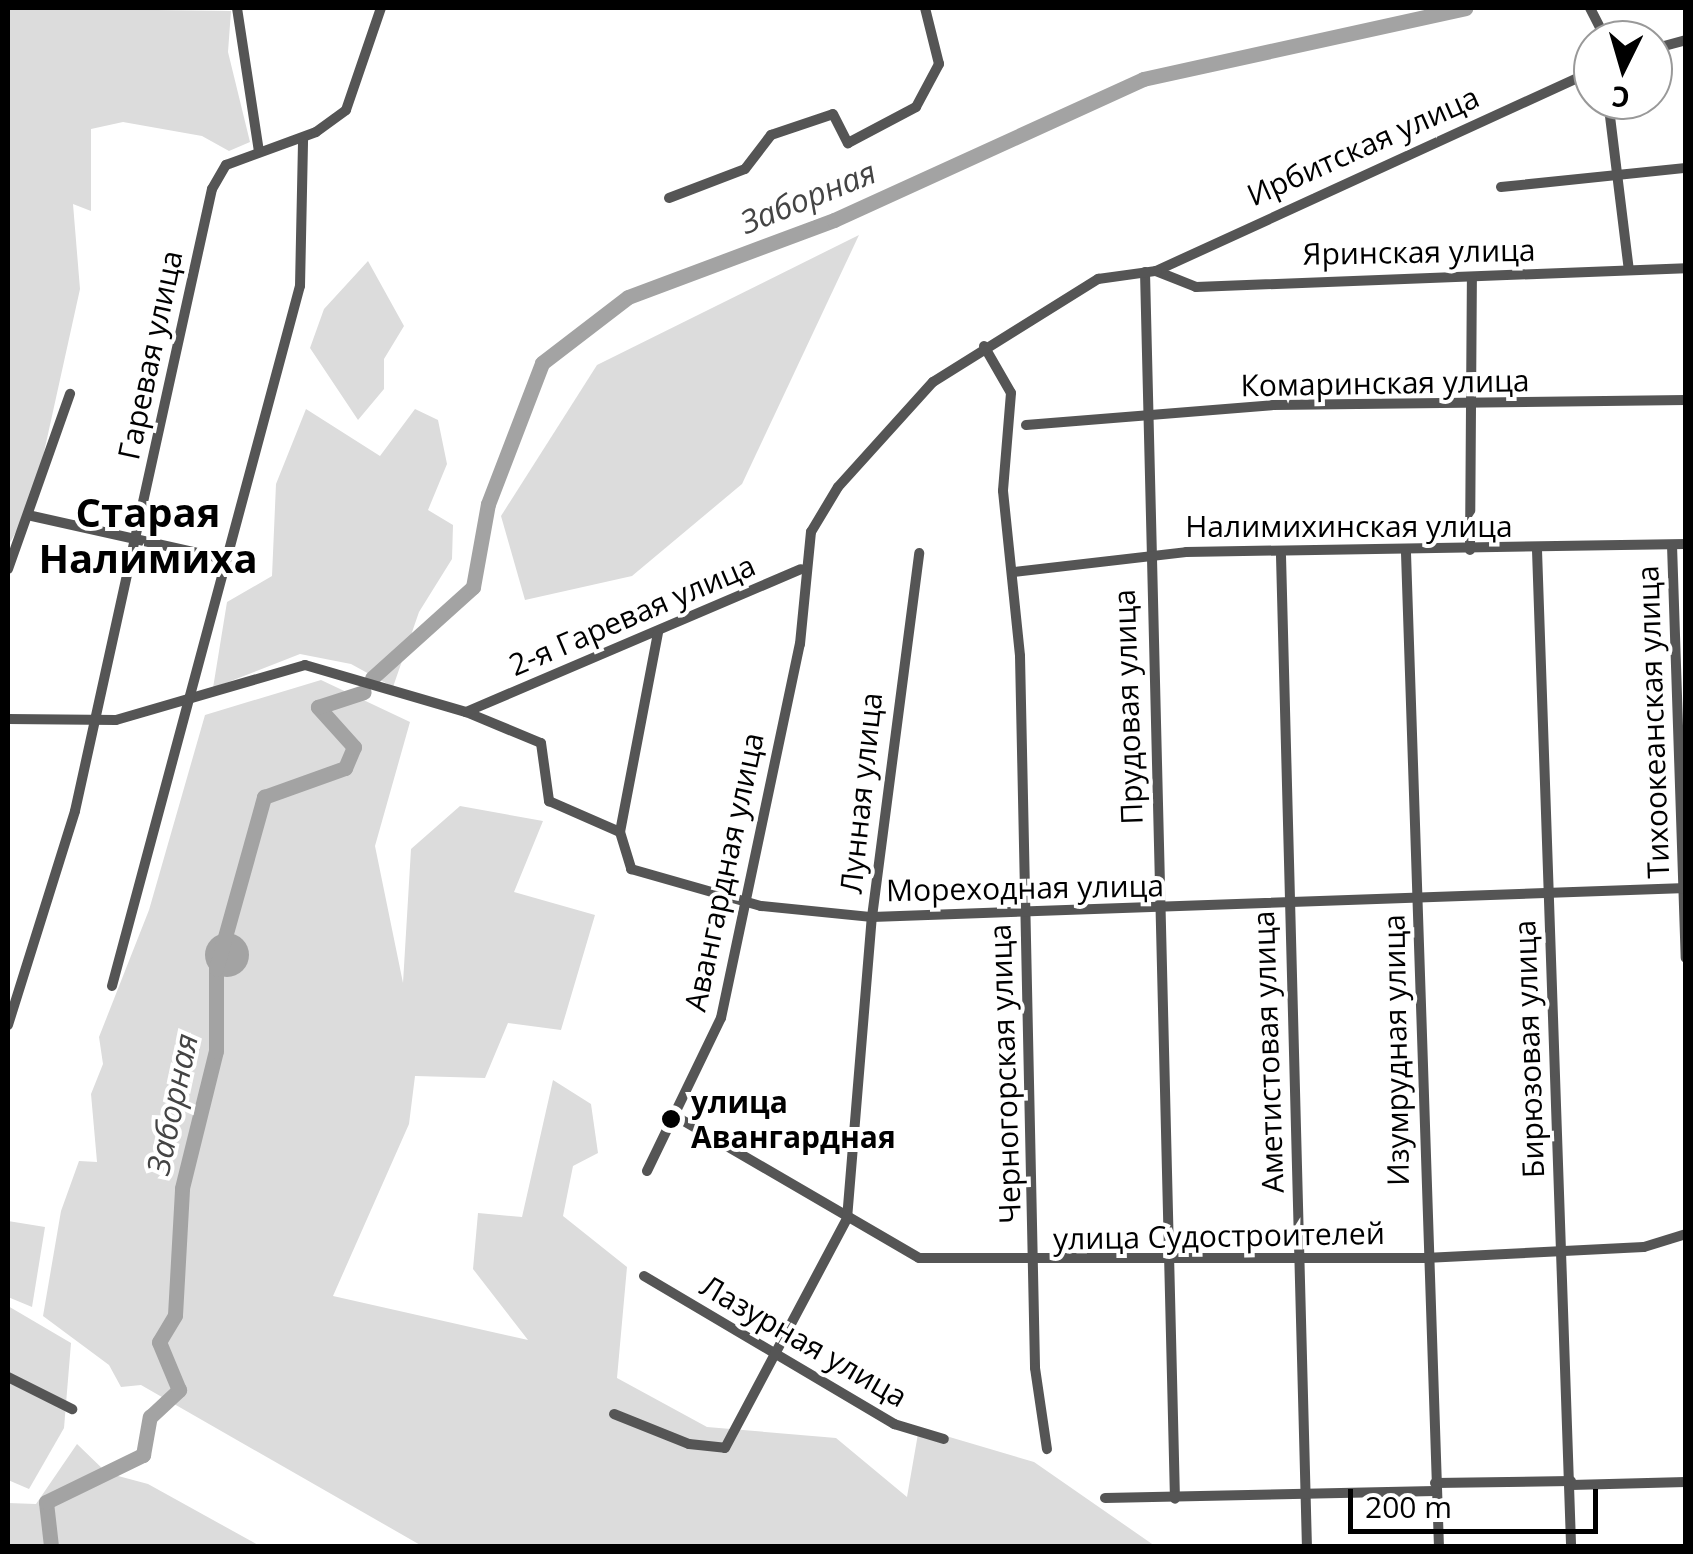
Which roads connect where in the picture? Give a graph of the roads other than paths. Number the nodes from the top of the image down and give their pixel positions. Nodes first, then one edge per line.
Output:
1 (237, 8) edge
2 (380, 8) edge
3 (925, 8) edge
4 (1573, 80) edge
5 (1610, 120) edge
6 (303, 138) junction
7 (259, 152) junction
8 (1686, 168) edge
9 (1616, 175) junction
10 (1501, 187) dead end
11 (669, 198) dead end
12 (1686, 268) edge
13 (1628, 270) junction
14 (1151, 271) junction
15 (1472, 277) junction
16 (984, 346) junction
17 (70, 394) dead end
18 (1686, 400) edge
19 (1472, 406) junction
20 (1144, 419) junction
21 (1026, 425) dead end
22 (32, 516) junction
23 (136, 536) junction
24 (1686, 544) edge
25 (1672, 545) junction
26 (1470, 550) junction
27 (1538, 550) junction
28 (919, 553) dead end
29 (1406, 553) junction
30 (1148, 555) junction
31 (1281, 556) junction
32 (224, 559) junction
33 (8, 569) edge
34 (800, 569) junction
35 (1014, 572) junction
36 (658, 632) junction
37 (194, 704) junction
38 (466, 712) junction
39 (95, 718) junction
40 (8, 720) edge
41 (620, 832) junction
42 (1685, 888) edge
43 (1548, 895) junction
44 (746, 899) junction
45 (1419, 902) junction
46 (1288, 907) junction
47 (1159, 910) junction
48 (1028, 915) junction
49 (872, 917) junction
50 (1686, 958) edge
51 (112, 986) dead end
52 (8, 1025) edge
53 (670, 1113) junction
54 (646, 1171) dead end
55 (847, 1219) junction
56 (1686, 1234) edge
57 (1562, 1246) junction
58 (1301, 1254) junction
59 (1168, 1258) junction
60 (1425, 1258) junction
61 (1036, 1264) junction
62 (644, 1276) dead end
63 (774, 1347) junction
64 (8, 1377) edge
65 (72, 1409) dead end
66 (614, 1414) dead end
67 (944, 1438) dead end
68 (1047, 1448) dead end
69 (1686, 1482) edge
70 (1571, 1483) junction
71 (1435, 1487) junction
72 (1306, 1492) junction
73 (1105, 1498) dead end
74 (1175, 1499) junction
75 (1307, 1546) edge
76 (1439, 1546) edge
77 (1571, 1546) edge

1 - 7 street
2 - 6 street, Гаревая улица
3 - 11 street
4 - 14 street, Ирбитская улица
5 - 9 street
6 - 7 street, Гаревая улица
6 - 32 street
7 - 23 street, Гаревая улица
8 - 9 street
9 - 10 street
9 - 13 street
12 - 13 street, Яринская улица
13 - 15 street, Яринская улица
14 - 15 street, Яринская улица
14 - 16 street, 2-я Гаревая улица
14 - 20 street, Прудовая улица
15 - 19 street
16 - 34 street, 2-я Гаревая улица
16 - 35 street, Черногорская улица
17 - 22 street
18 - 19 street, Комаринская улица
19 - 20 street, Комаринская улица
19 - 26 street
20 - 21 street, Комаринская улица
20 - 30 street, Прудовая улица
22 - 23 street
22 - 33 street
23 - 32 street
23 - 39 street, Гаревая улица
24 - 25 street, Налимихинская улица
25 - 27 street, Налимихинская улица
25 - 42 street, Тихоокеанская улица
26 - 27 street, Налимихинская улица
26 - 29 street, Налимихинская улица
27 - 43 street, Бирюзовая улица
28 - 49 street, Лунная улица
29 - 31 street, Налимихинская улица
29 - 45 street, Изумрудная улица
30 - 31 street, Налимихинская улица
30 - 35 street, Налимихинская улица
30 - 47 street, Прудовая улица
31 - 46 street, Аметистовая улица
32 - 37 street
34 - 36 street, 2-я Гаревая улица
34 - 44 street, Авангардная улица
35 - 48 street, Черногорская улица
36 - 38 street, 2-я Гаревая улица
36 - 41 street
37 - 38 street
37 - 39 street
37 - 51 street
38 - 41 street
39 - 40 street
39 - 52 street, Гаревая улица
41 - 44 street, Мореходная улица
42 - 43 street, Мореходная улица
42 - 50 street, Тихоокеанская улица
43 - 45 street, Мореходная улица
43 - 57 street, Бирюзовая улица
44 - 49 street, Мореходная улица
44 - 53 street, Авангардная улица
45 - 46 street, Мореходная улица
45 - 60 street, Изумрудная улица
46 - 47 street, Мореходная улица
46 - 58 street, Аметистовая улица
47 - 48 street, Мореходная улица
47 - 59 street, Прудовая улица
48 - 49 street, Мореходная улица
48 - 61 street, Черногорская улица
49 - 55 street, Лунная улица
53 - 54 street, Авангардная улица
53 - 55 street, улица Судостроителей
55 - 61 street, улица Судостроителей
55 - 63 street
56 - 57 street, улица Судостроителей
57 - 60 street, улица Судостроителей
57 - 70 street, Бирюзовая улица
58 - 59 street, улица Судостроителей
58 - 60 street, улица Судостроителей
58 - 72 street, Аметистовая улица
59 - 61 street, улица Судостроителей
59 - 74 street, Прудовая улица
60 - 71 street, Изумрудная улица
61 - 68 street, Черногорская улица
62 - 63 street, Лазурная улица
63 - 66 street
63 - 67 street, Лазурная улица
64 - 65 street
69 - 70 street
70 - 71 street
70 - 77 street, Бирюзовая улица
71 - 72 street
71 - 76 street, Изумрудная улица
72 - 74 street
72 - 75 street, Аметистовая улица
73 - 74 street

